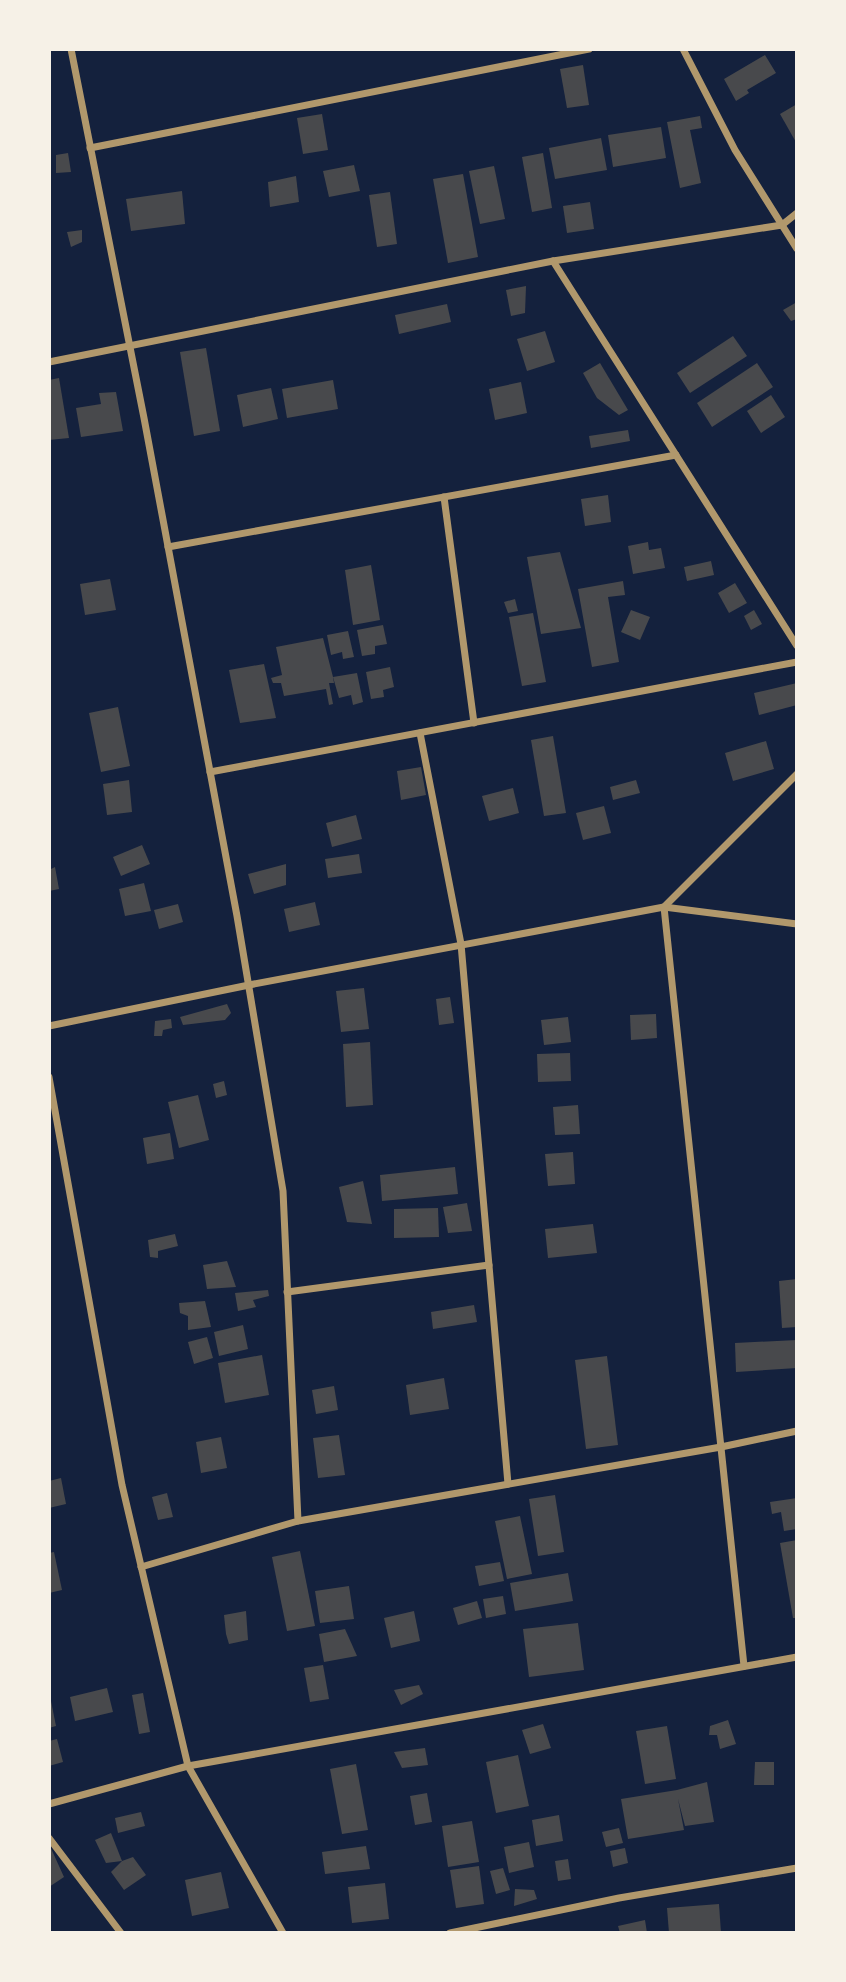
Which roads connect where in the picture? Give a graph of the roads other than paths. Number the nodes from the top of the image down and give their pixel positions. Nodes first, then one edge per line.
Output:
1 (71, 49) edge
2 (589, 49) edge
3 (683, 49) edge
4 (90, 148) junction
5 (797, 213) edge
6 (782, 225) junction
7 (797, 248) edge
8 (553, 261) junction
9 (130, 346) junction
10 (49, 362) edge
11 (676, 455) junction
12 (444, 497) junction
13 (168, 547) junction
14 (797, 646) edge
15 (797, 662) edge
16 (474, 723) junction
17 (420, 733) junction
18 (210, 772) junction
19 (797, 774) edge
20 (664, 907) junction
21 (797, 924) edge
22 (461, 944) junction
23 (249, 985) junction
24 (49, 1026) edge
25 (49, 1077) edge
26 (489, 1265) junction
27 (288, 1292) junction
28 (797, 1431) edge
29 (721, 1447) junction
30 (508, 1484) junction
31 (299, 1521) junction
32 (141, 1567) junction
33 (797, 1657) edge
34 (744, 1666) junction
35 (188, 1766) junction
36 (49, 1804) edge
37 (49, 1838) edge
38 (797, 1868) edge
39 (121, 1933) edge
40 (283, 1933) edge
41 (450, 1933) edge

1 - 4 street
2 - 4 street
3 - 6 street
4 - 9 street
5 - 6 street
6 - 7 street
6 - 8 street
8 - 9 street
8 - 11 street
9 - 10 street
9 - 13 street
11 - 12 street
11 - 14 street
12 - 13 street
12 - 16 street
13 - 18 street
15 - 16 street
16 - 17 street
17 - 18 street
17 - 22 street
18 - 23 street
19 - 20 street
20 - 21 street
20 - 22 street
20 - 29 street
22 - 23 street
22 - 26 street
23 - 24 street
23 - 27 street
25 - 32 street
26 - 27 street
26 - 30 street
27 - 31 street
28 - 29 street
29 - 30 street
29 - 34 street
30 - 31 street
31 - 32 street
32 - 35 street
33 - 34 street
34 - 35 street
35 - 36 street
35 - 40 street
37 - 39 street
38 - 41 street

